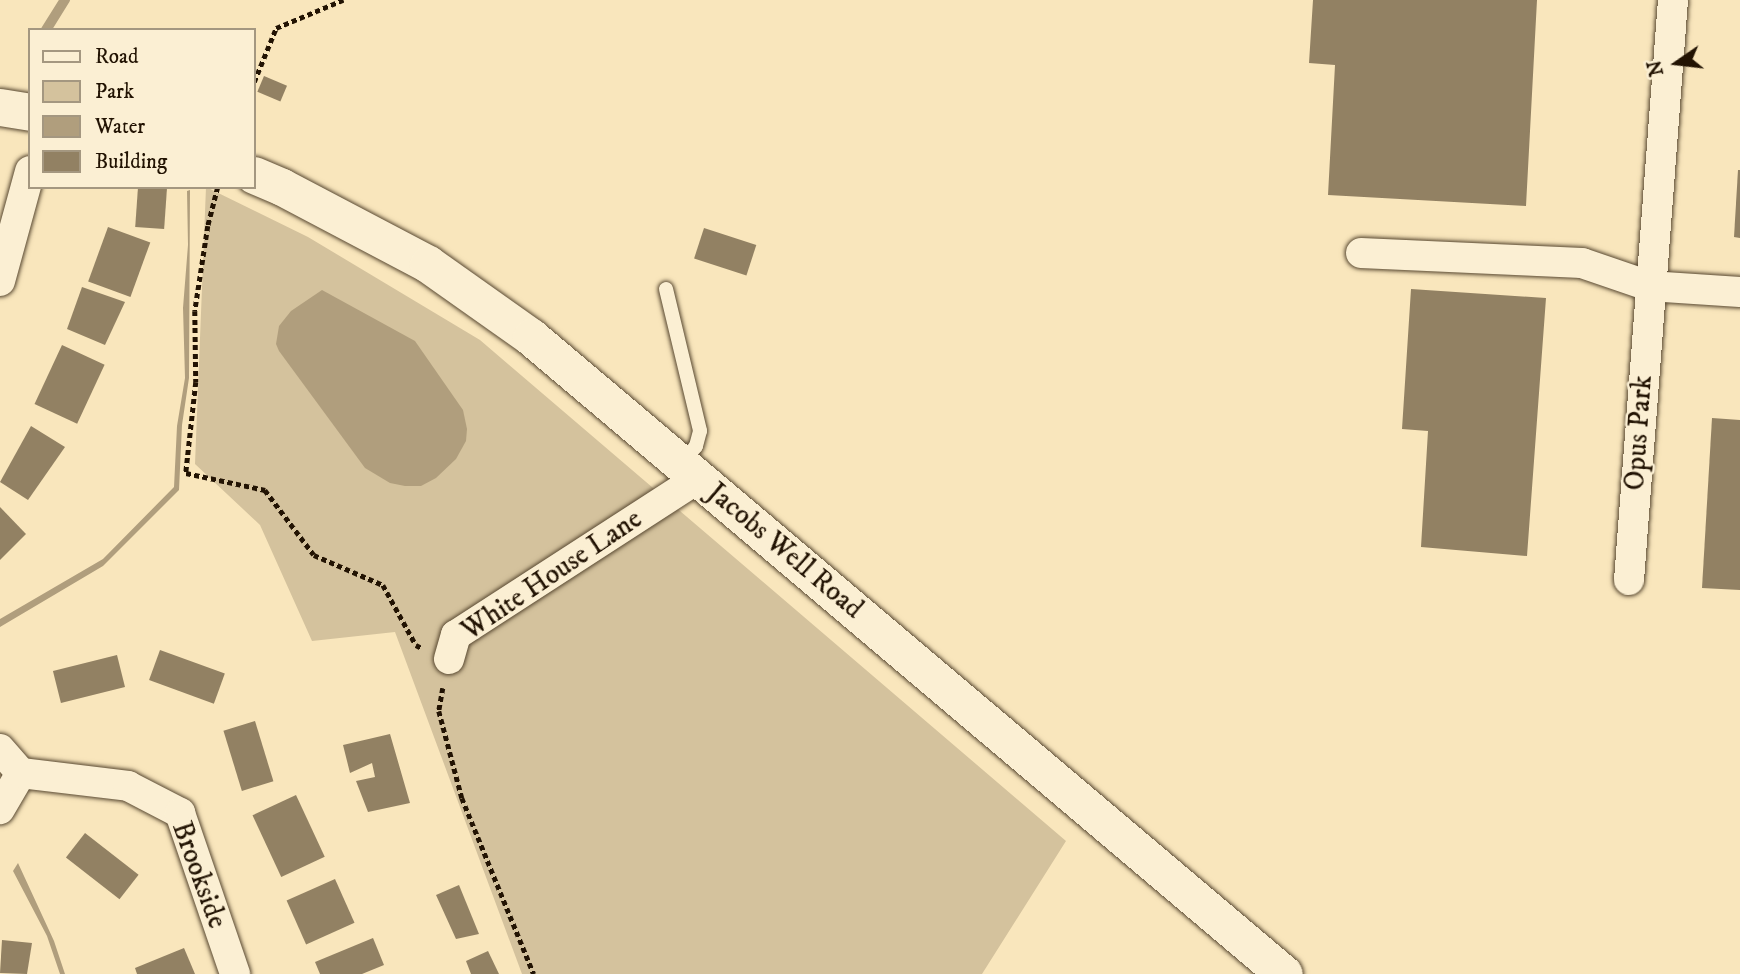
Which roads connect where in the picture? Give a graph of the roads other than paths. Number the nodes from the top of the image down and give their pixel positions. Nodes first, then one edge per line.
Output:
1 (1673, 0) edge
2 (0, 107) edge
3 (28, 112) edge
4 (256, 176) edge
5 (28, 178) edge
6 (1361, 253) dead end
7 (0, 281) edge
8 (1649, 286) junction
9 (666, 289) dead end
10 (1740, 292) edge
11 (691, 470) junction
12 (1629, 580) dead end
13 (449, 659) road end
14 (0, 749) edge
15 (21, 773) junction
16 (0, 809) edge
17 (235, 974) edge
18 (1284, 974) edge

1 - 8 street, Opus Park
2 - 3 street
4 - 11 street, Jacobs Well Road
5 - 7 street
6 - 8 street
8 - 10 street
8 - 12 street, Opus Park
9 - 11 lane
11 - 13 street, White House Lane
11 - 18 street, Jacobs Well Road
14 - 15 street
15 - 16 street
15 - 17 street, Brookside

